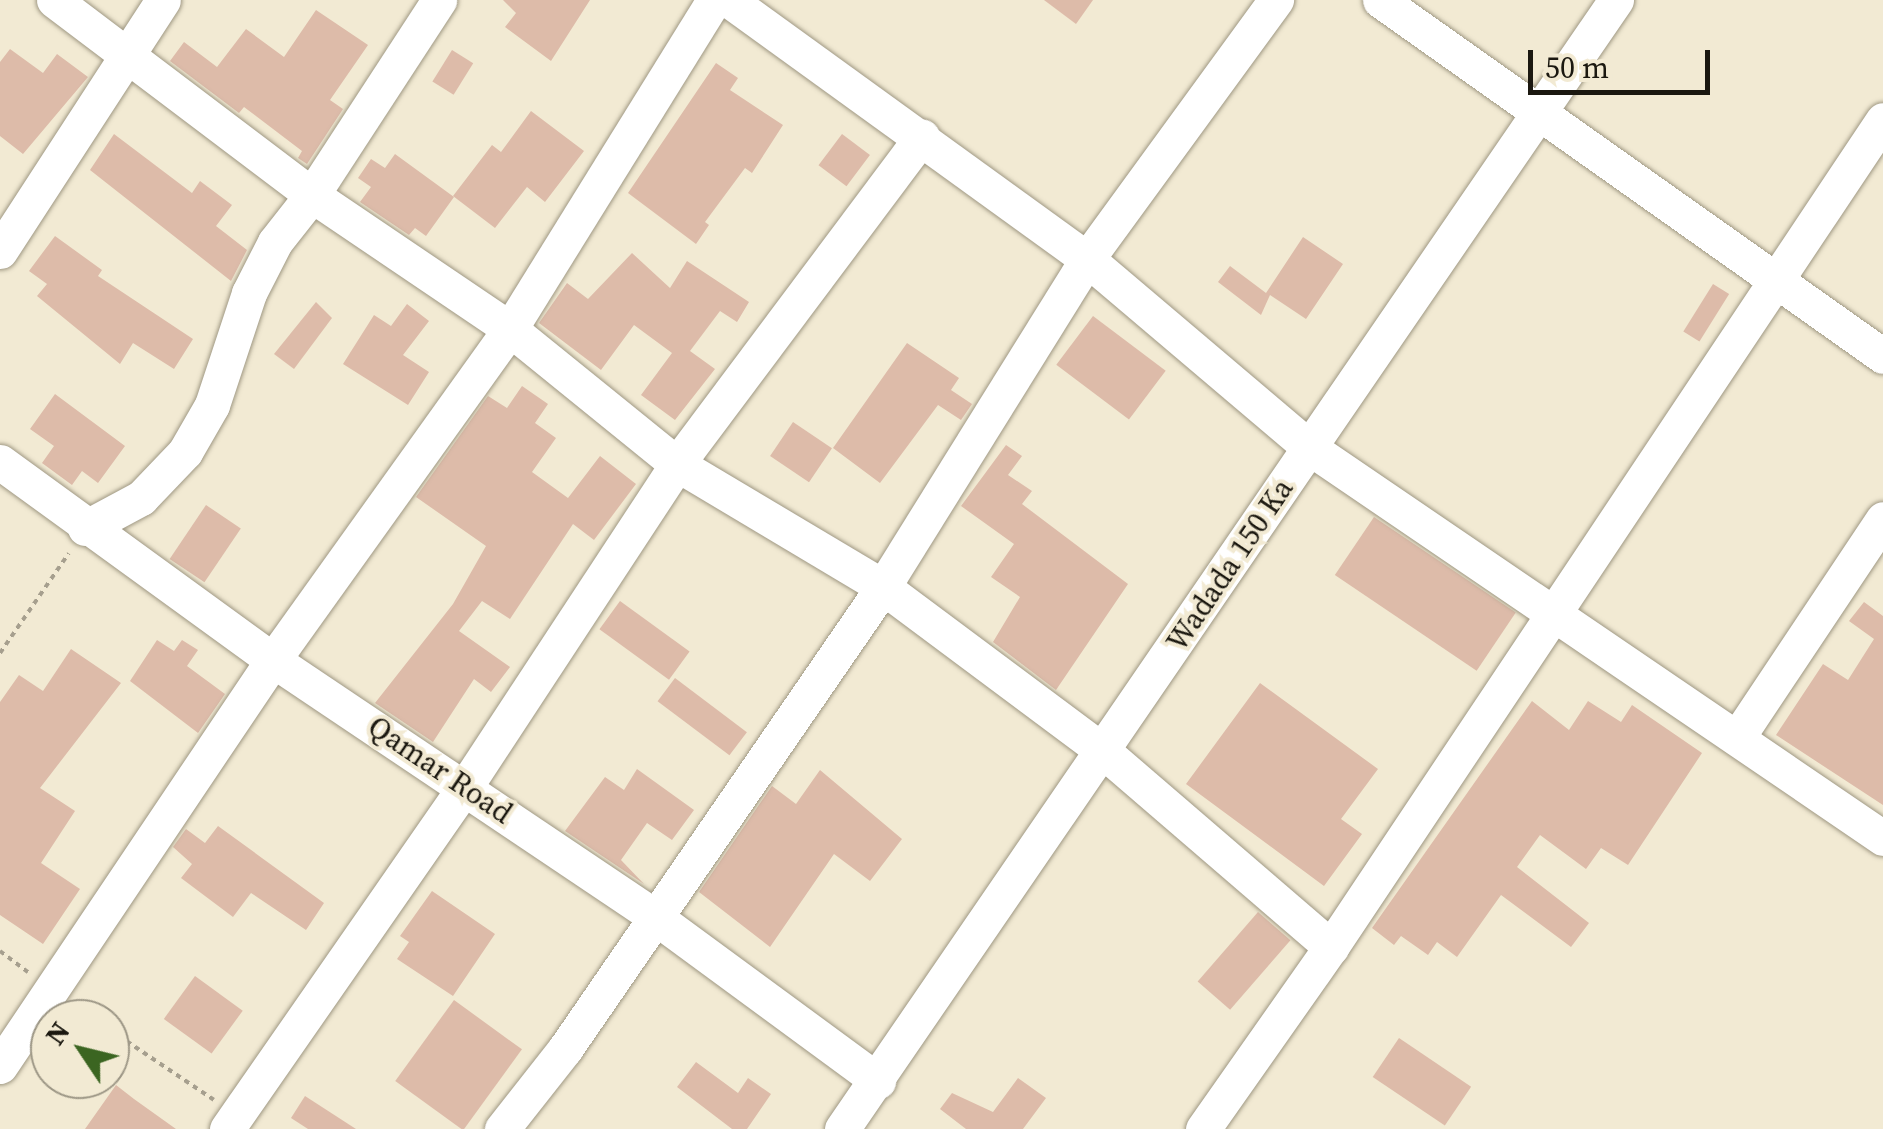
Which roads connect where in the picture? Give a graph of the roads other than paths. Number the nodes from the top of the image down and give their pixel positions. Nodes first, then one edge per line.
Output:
1 (54, 0) edge
2 (163, 0) edge
3 (438, 0) edge
4 (719, 0) edge
5 (1276, 0) edge
6 (1380, 0) edge
7 (1616, 0) edge
8 (128, 54) junction
9 (1540, 112) junction
10 (1883, 120) edge
11 (922, 136) junction
12 (312, 196) junction
13 (0, 251) edge
14 (1086, 259) junction
15 (1772, 280) junction
16 (510, 329) junction
17 (1883, 356) edge
18 (1310, 448) junction
19 (0, 462) edge
20 (677, 464) junction
21 (1883, 519) edge
22 (85, 528) junction
23 (883, 587) junction
24 (1555, 609) junction
25 (273, 660) junction
26 (1737, 738) junction
27 (1103, 751) junction
28 (465, 786) junction
29 (1883, 838) edge
30 (655, 917) junction
31 (1331, 948) junction
32 (0, 1066) edge
33 (878, 1081) junction
34 (231, 1122) edge
35 (502, 1129) edge
36 (842, 1129) edge
37 (1203, 1129) edge

1 - 8 street
2 - 8 street
3 - 12 street
4 - 11 street
4 - 16 street
5 - 14 street
6 - 9 street
7 - 9 street, Wadada 150 Ka
8 - 12 street
8 - 13 street
9 - 15 street
9 - 18 street, Wadada 150 Ka
10 - 15 street
11 - 14 street
11 - 20 street
12 - 16 street
12 - 22 street
14 - 18 street
14 - 23 street
15 - 17 street
15 - 24 street
16 - 20 street
16 - 25 street
18 - 24 street
18 - 27 street, Wadada 150 Ka
19 - 22 street, Qamar Road
20 - 23 street
20 - 28 street
21 - 26 street
22 - 25 street, Qamar Road
23 - 27 street
23 - 30 street
24 - 26 street
24 - 31 street
25 - 28 street, Qamar Road
25 - 32 street
26 - 29 street
27 - 31 street
27 - 33 street, Wadada 150 Ka
28 - 30 street, Qamar Road
28 - 34 street
30 - 33 street, Qamar Road
30 - 35 street
31 - 37 street
33 - 36 street, Wadada 150 Ka

